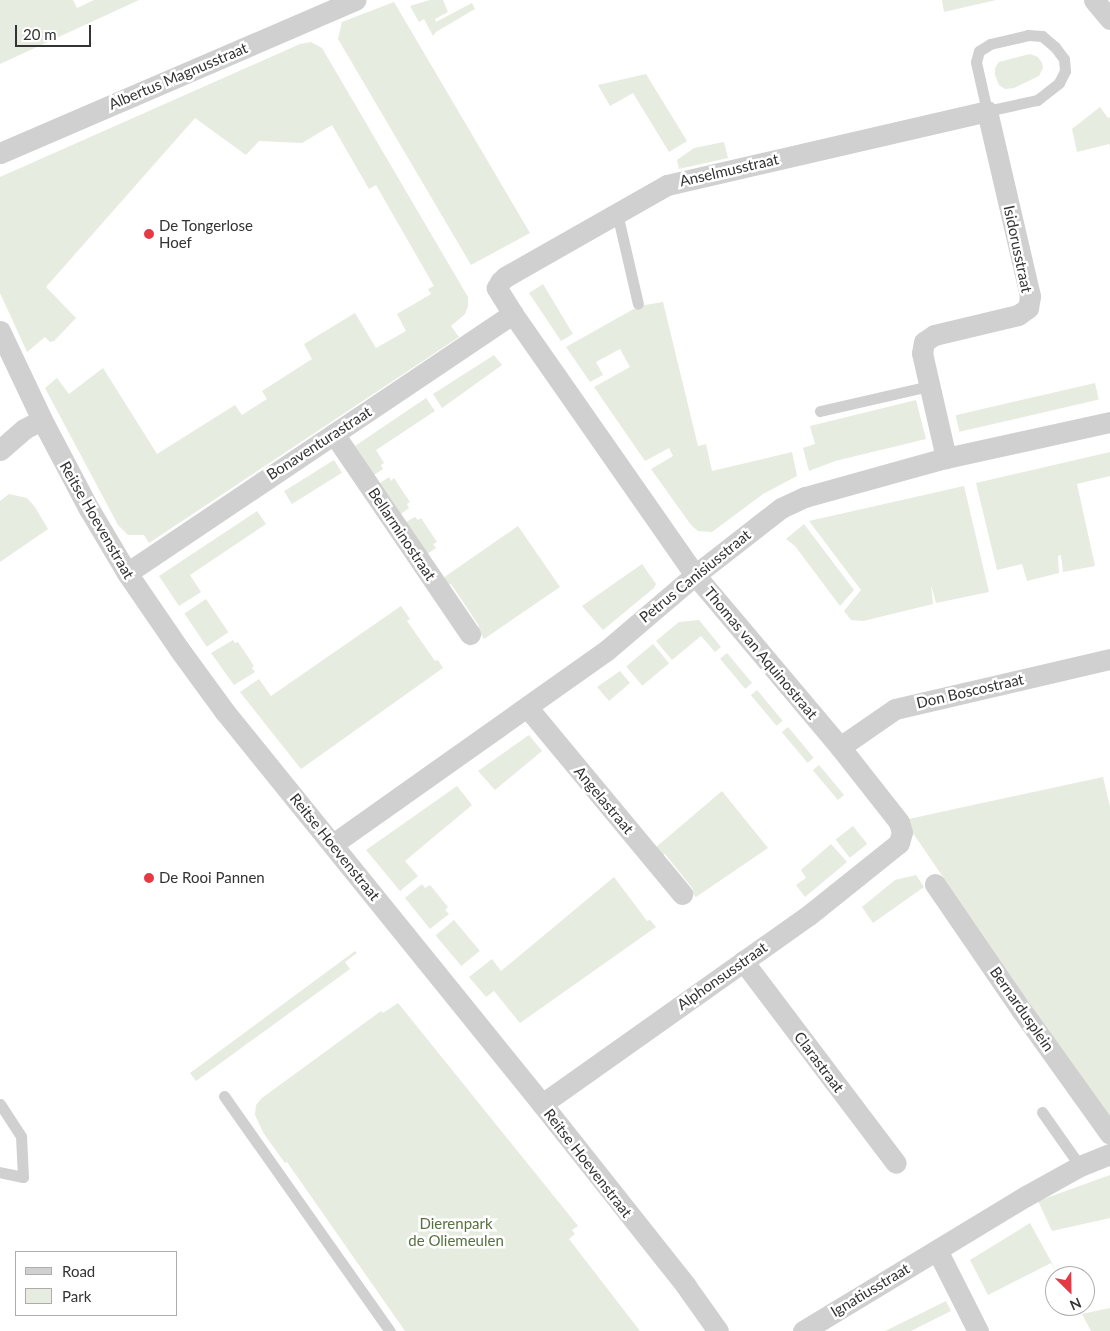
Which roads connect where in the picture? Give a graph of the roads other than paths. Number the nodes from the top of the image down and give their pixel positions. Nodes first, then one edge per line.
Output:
1 (1094, 0) edge
2 (342, 2) edge
3 (1110, 19) edge
4 (988, 111) junction
5 (0, 153) edge
6 (617, 213) junction
7 (497, 288) joint
8 (638, 304) dead end
9 (513, 314) junction
10 (0, 331) edge
11 (929, 386) junction
12 (820, 412) dead end
13 (42, 420) junction
14 (1110, 422) edge
15 (334, 434) junction
16 (0, 450) edge
17 (946, 458) junction
18 (127, 573) junction
19 (695, 575) junction
20 (470, 634) dead end
21 (1110, 659) edge
22 (527, 707) junction
23 (840, 747) junction
24 (899, 843) joint
25 (333, 844) junction
26 (935, 884) dead end
27 (682, 894) dead end
28 (743, 960) junction
29 (224, 1096) dead end
30 (0, 1104) edge
31 (542, 1104) junction
32 (1042, 1112) dead end
33 (1110, 1134) edge
34 (1110, 1154) edge
35 (896, 1163) dead end
36 (1080, 1166) junction
37 (0, 1172) edge
38 (937, 1250) junction
39 (390, 1331) edge
40 (718, 1331) edge
41 (802, 1331) edge
42 (978, 1331) edge

1 - 3 street
2 - 5 street, Albertus Magnusstraat
4 - 4 lane
4 - 6 street, Anselmusstraat
4 - 11 street, Isidorusstraat
6 - 7 street, Anselmusstraat
6 - 8 lane
7 - 9 street, Thomas van Aquinostraat
9 - 15 street, Bonaventurastraat
9 - 19 street, Thomas van Aquinostraat
10 - 13 street, Reitse Hoevenstraat
11 - 12 lane
11 - 17 street, Isidorusstraat
13 - 16 street
13 - 18 street, Reitse Hoevenstraat
14 - 17 street, Petrus Canisiusstraat
15 - 18 street, Bonaventurastraat
15 - 20 street, Bellarminostraat
17 - 19 street, Petrus Canisiusstraat
18 - 25 street, Reitse Hoevenstraat
19 - 22 street, Petrus Canisiusstraat
19 - 23 street, Thomas van Aquinostraat
21 - 23 street, Don Boscostraat
22 - 25 street, Petrus Canisiusstraat
22 - 27 street, Angelastraat
23 - 24 street, Thomas van Aquinostraat
24 - 28 street, Alphonsusstraat
25 - 31 street, Reitse Hoevenstraat
26 - 33 street, Bernardusplein
28 - 31 street, Alphonsusstraat
28 - 35 street, Clarastraat
29 - 39 lane
30 - 37 lane
31 - 40 street, Reitse Hoevenstraat
32 - 36 lane
34 - 36 street
36 - 38 street
38 - 41 street, Ignatiusstraat
38 - 42 street

